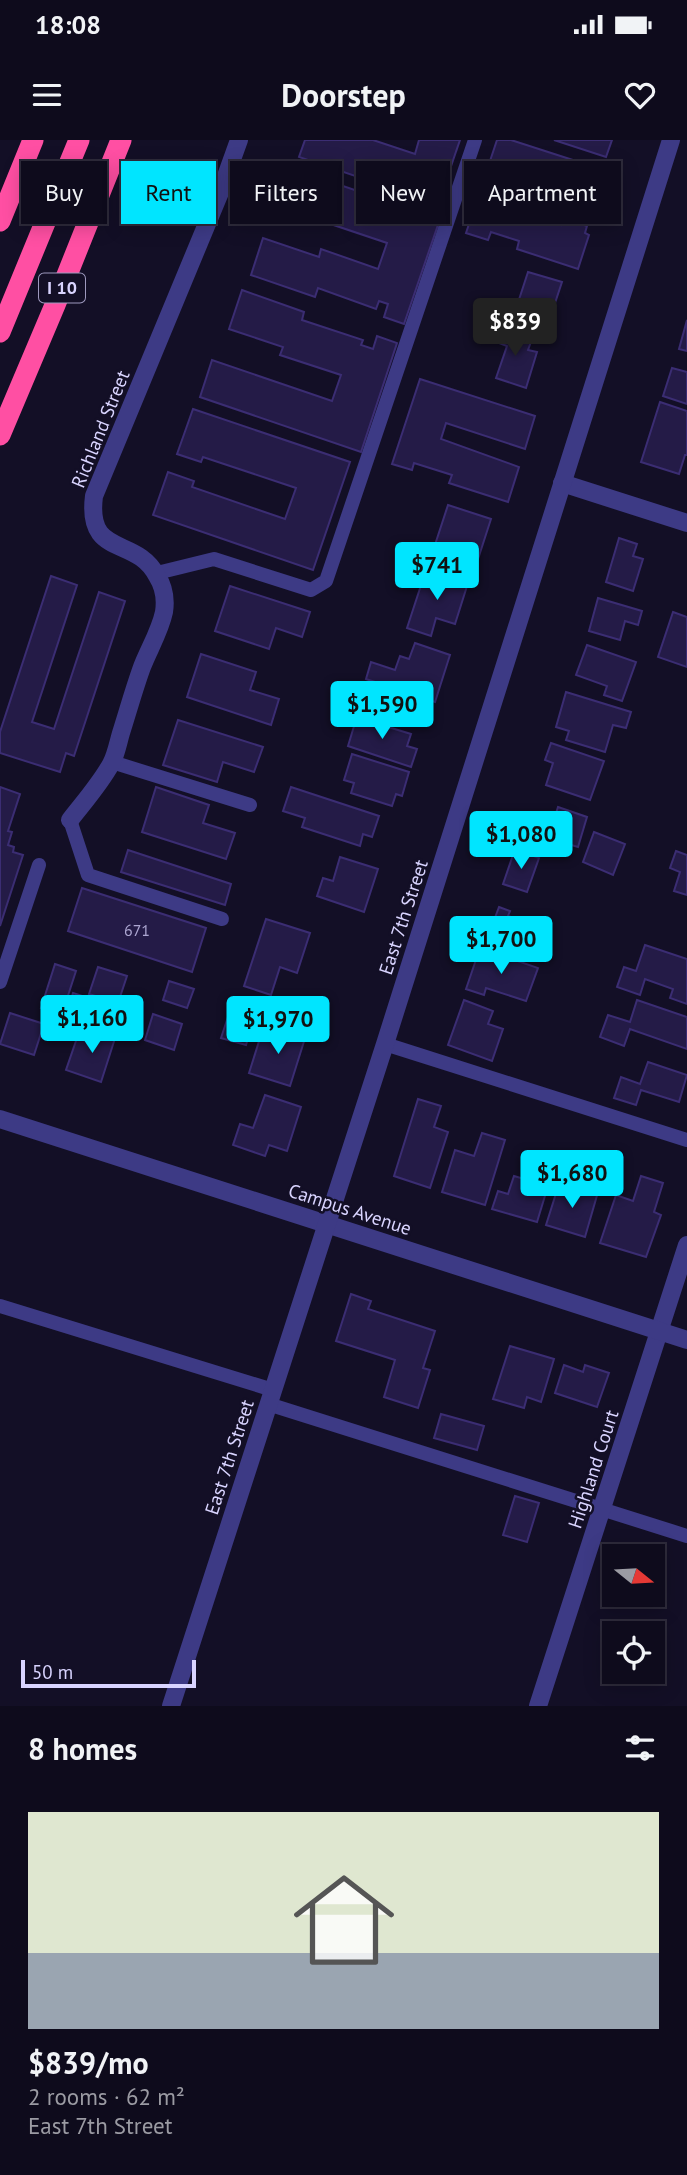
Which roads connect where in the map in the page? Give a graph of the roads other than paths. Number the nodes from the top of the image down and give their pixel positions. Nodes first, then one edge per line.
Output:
1 (33, 140) edge
2 (79, 140) edge
3 (121, 140) edge
4 (239, 140) edge
5 (474, 140) edge
6 (670, 140) edge
7 (0, 221) edge
8 (0, 332) edge
9 (0, 435) edge
10 (562, 483) junction
11 (687, 523) edge
12 (157, 573) junction
13 (112, 762) junction
14 (250, 805) dead end
15 (70, 820) joint
16 (39, 865) dead end
17 (222, 919) dead end
18 (0, 982) edge
19 (385, 1044) junction
20 (0, 1119) edge
21 (687, 1140) edge
22 (327, 1224) junction
23 (687, 1245) edge
24 (0, 1306) edge
25 (659, 1331) junction
26 (687, 1340) edge
27 (270, 1397) junction
28 (602, 1508) junction
29 (687, 1536) edge
30 (171, 1706) edge
31 (538, 1706) edge

1 - 7 highway
2 - 8 highway
3 - 9 highway, I 10
4 - 12 street, Richland Street
5 - 12 lane
6 - 10 street, East 7th Street
10 - 11 street
10 - 19 street, East 7th Street
12 - 13 street
13 - 14 lane
13 - 15 street
15 - 17 lane
16 - 18 lane
19 - 21 lane
19 - 22 street, East 7th Street
20 - 22 street, Campus Avenue
22 - 25 street, Campus Avenue
22 - 27 street, East 7th Street
23 - 25 street, Highland Court
24 - 27 lane
25 - 26 street, Campus Avenue
25 - 28 street, Highland Court
27 - 28 lane
27 - 30 street, East 7th Street
28 - 29 lane
28 - 31 street, Highland Court

